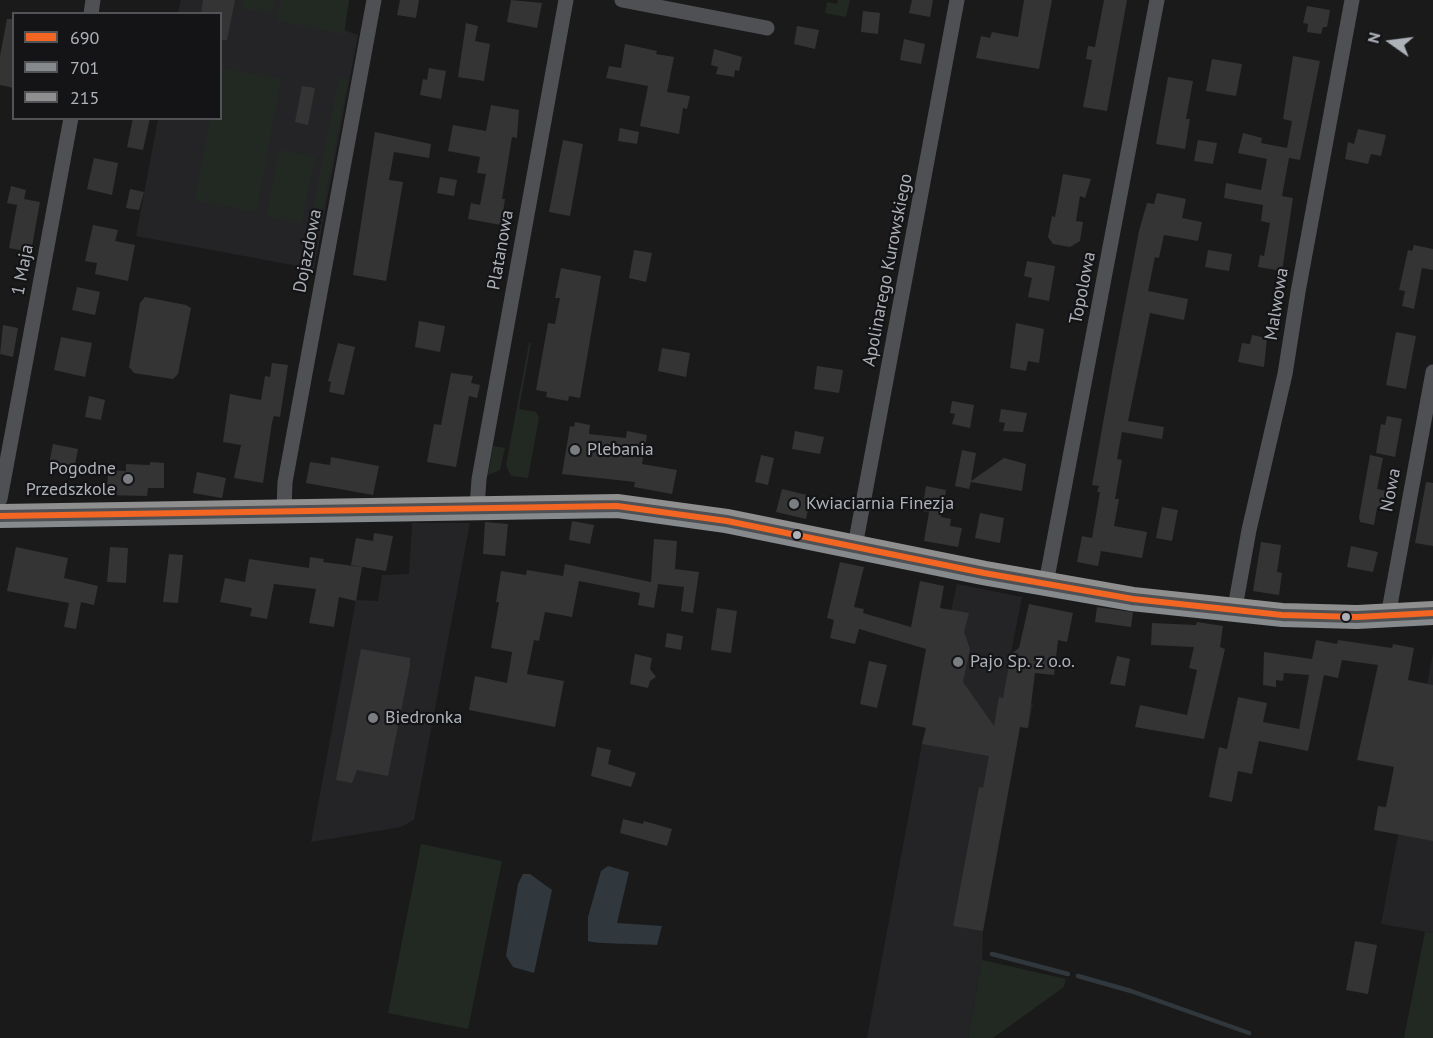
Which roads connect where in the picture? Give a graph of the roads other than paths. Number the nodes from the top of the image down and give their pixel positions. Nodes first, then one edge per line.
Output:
1 (374, 0) edge
2 (566, 0) edge
3 (622, 0) edge
4 (957, 0) edge
5 (1157, 0) edge
6 (1352, 0) edge
7 (767, 28) dead end
8 (71, 120) edge
9 (1433, 372) edge
10 (0, 499) edge
11 (477, 507) junction
12 (284, 510) junction
13 (0, 516) edge
14 (855, 546) junction
15 (1046, 583) junction
16 (1234, 613) junction
17 (1433, 613) edge
18 (1388, 616) junction

1 - 12 street, Dojazdowa
2 - 11 street, Platanowa
3 - 7 street
4 - 14 street, Apolinarego Kurowskiego
5 - 15 street, Topolowa
6 - 16 street, Malwowa
8 - 10 street, 1 Maja
9 - 18 street, Nowa
11 - 12 street
11 - 14 street
12 - 13 street
14 - 15 street
15 - 16 street
16 - 18 street
17 - 18 street

